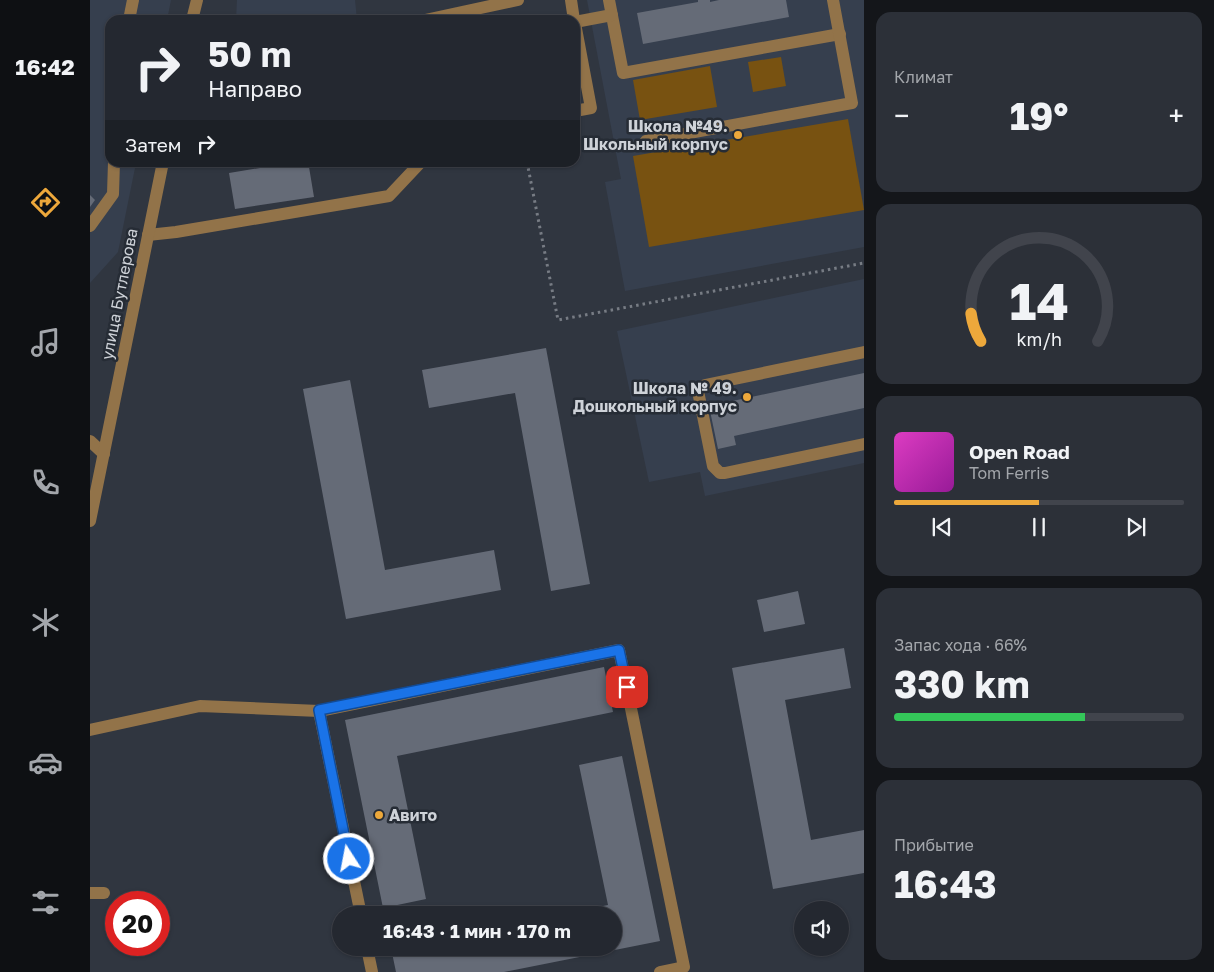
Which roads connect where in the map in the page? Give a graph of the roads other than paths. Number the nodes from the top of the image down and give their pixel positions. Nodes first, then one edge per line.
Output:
1 (133, 0) edge
2 (197, 0) edge
3 (518, 0) edge
4 (571, 0) edge
5 (609, 0) edge
6 (833, 0) edge
7 (130, 15) edge
8 (193, 15) edge
9 (449, 15) edge
10 (574, 15) edge
11 (612, 15) junction
12 (580, 20) edge
13 (840, 34) junction
14 (580, 48) edge
15 (580, 111) edge
16 (646, 140) dead end
17 (114, 167) edge
18 (162, 167) edge
19 (416, 167) edge
20 (90, 226) edge
21 (148, 234) junction
22 (864, 352) edge
23 (90, 442) edge
24 (864, 444) edge
25 (104, 454) junction
26 (90, 521) edge
27 (319, 710) junction
28 (90, 730) edge
29 (90, 893) edge
30 (104, 893) dead end
31 (359, 906) edge
32 (369, 956) edge
33 (372, 972) edge
34 (660, 972) edge

1 - 7 street
2 - 8 street
3 - 9 street
4 - 10 street
5 - 11 street
6 - 13 street
11 - 12 street
11 - 13 street
13 - 16 street
14 - 15 street
17 - 20 street
18 - 21 street, улица Бутлерова
19 - 21 street
21 - 25 street, улица Бутлерова
22 - 24 street
23 - 25 street
25 - 26 street, улица Бутлерова
27 - 28 street
27 - 31 street
27 - 34 street
29 - 30 street
32 - 33 street

